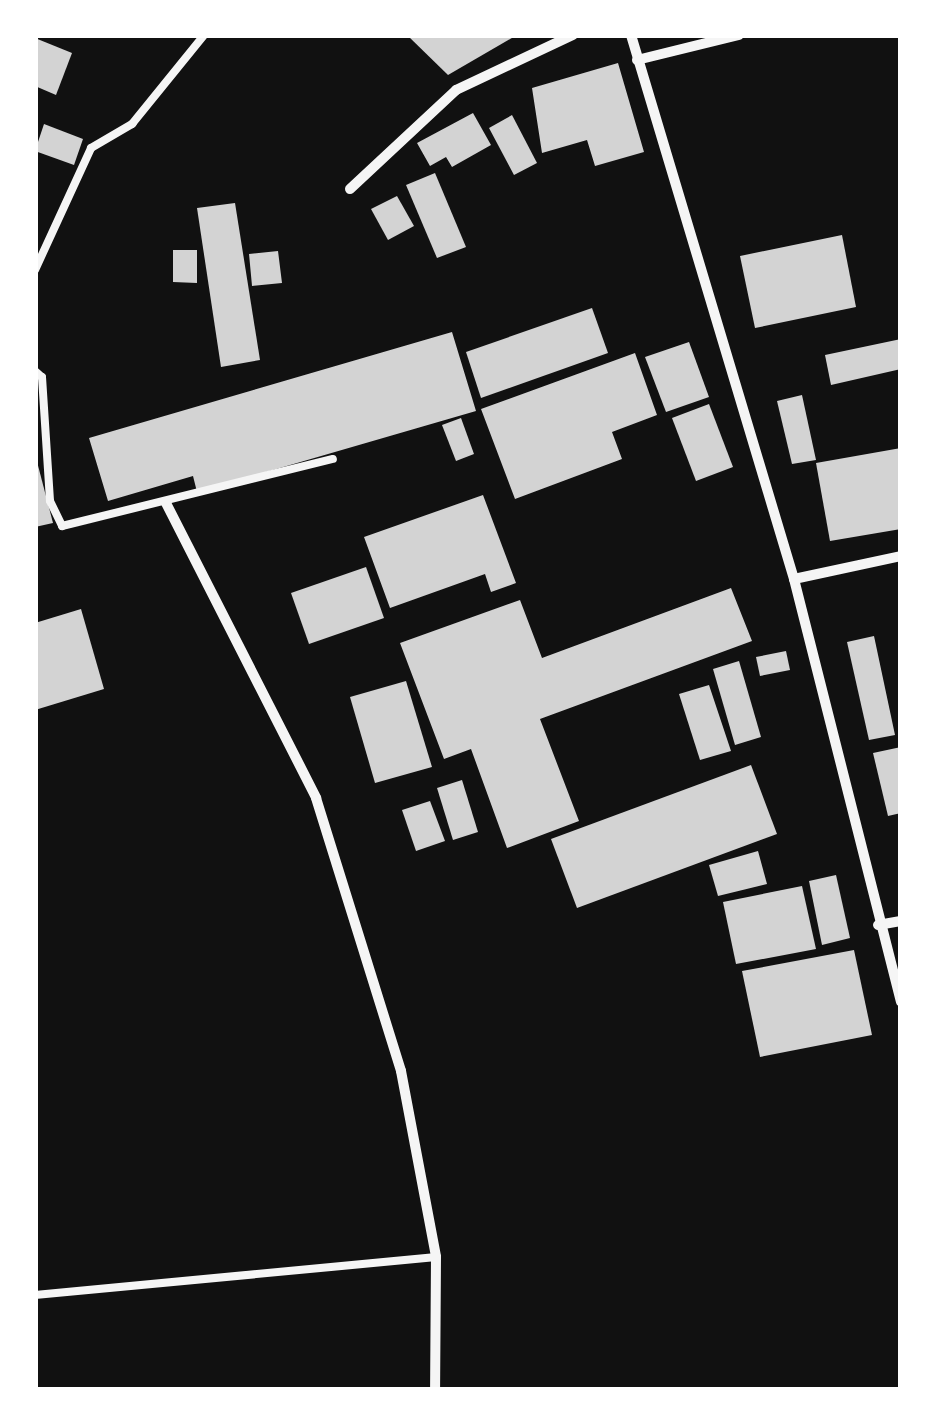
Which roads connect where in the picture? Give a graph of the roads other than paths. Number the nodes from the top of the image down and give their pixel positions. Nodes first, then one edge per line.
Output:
1 (204, 35) edge
2 (572, 35) edge
3 (631, 35) edge
4 (739, 35) edge
5 (637, 60) junction
6 (350, 189) dead end
7 (35, 270) edge
8 (35, 370) edge
9 (333, 459) dead end
10 (166, 504) junction
11 (901, 556) edge
12 (794, 579) junction
13 (901, 921) edge
14 (878, 925) junction
15 (901, 1002) edge
16 (436, 1257) junction
17 (35, 1295) edge
18 (435, 1390) edge

1 - 7 lane
2 - 6 street
3 - 5 street
4 - 5 street
5 - 12 street
8 - 10 lane
9 - 10 lane
10 - 16 street
11 - 12 street
12 - 14 street
13 - 14 street
14 - 15 street
16 - 17 lane
16 - 18 street

